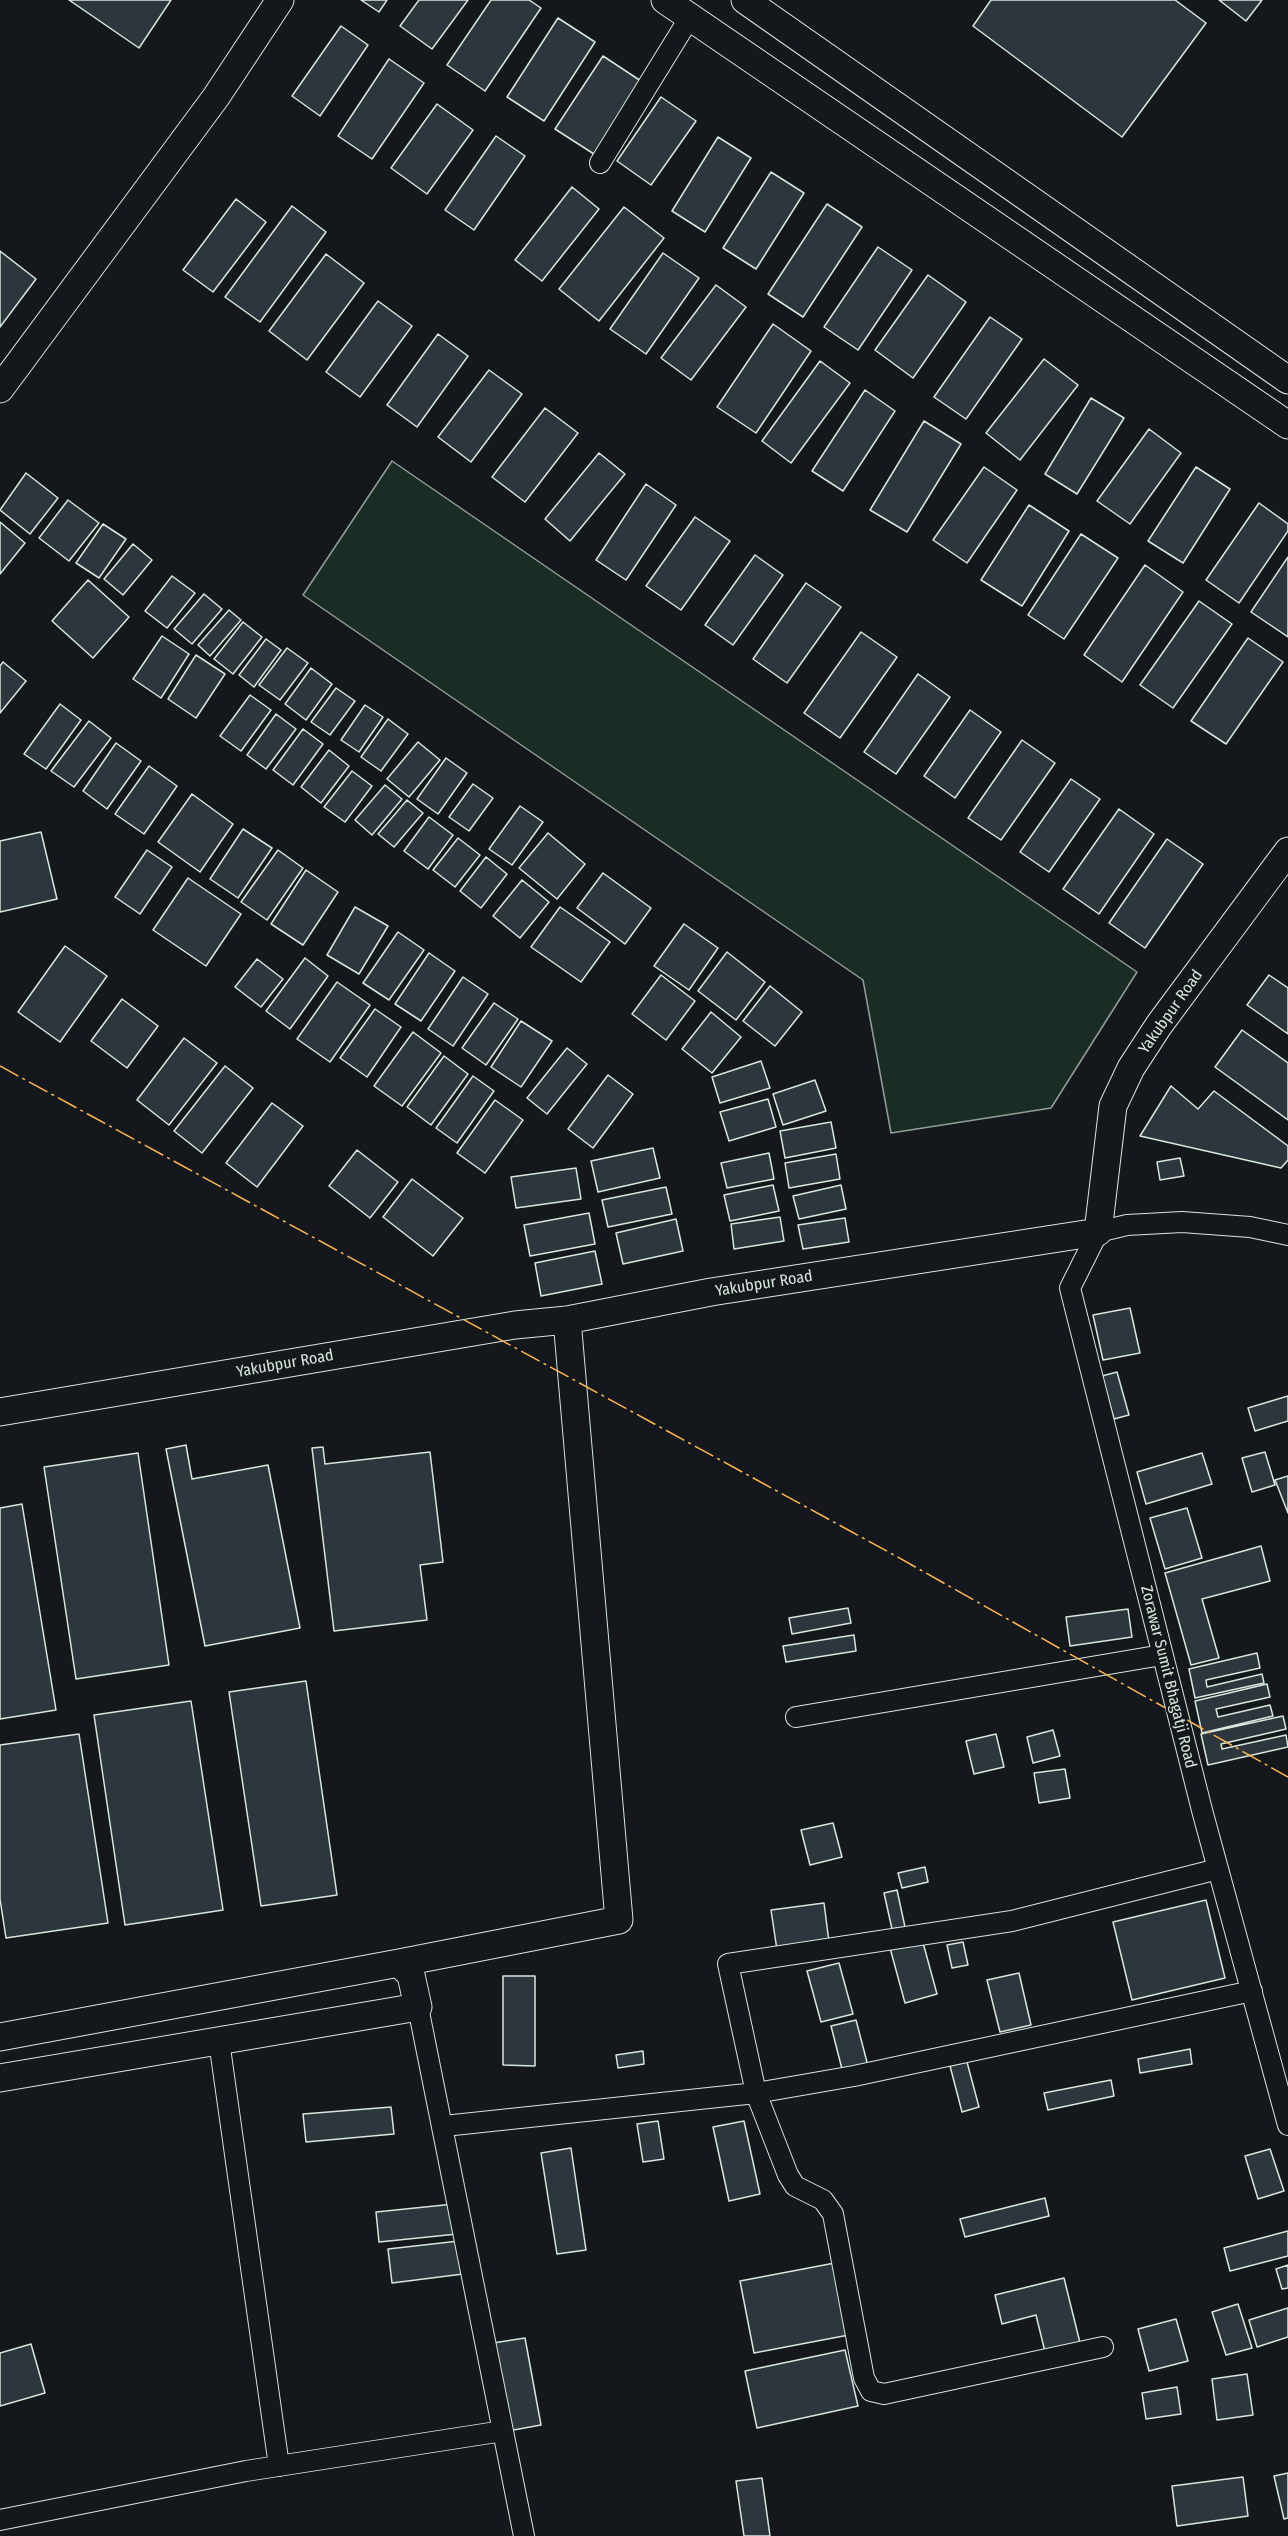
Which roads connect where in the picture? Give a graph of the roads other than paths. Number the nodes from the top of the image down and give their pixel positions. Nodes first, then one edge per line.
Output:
1 (280, 0) edge
2 (665, 0) edge
3 (745, 0) edge
4 (690, 17) junction
5 (600, 164) dead end
6 (1288, 380) edge
7 (0, 389) edge
8 (1288, 426) edge
9 (1288, 851) edge
10 (1098, 1232) junction
11 (1288, 1235) edge
12 (567, 1320) junction
13 (0, 1412) edge
14 (1162, 1655) junction
15 (796, 1717) dead end
16 (1218, 1869) junction
17 (399, 1963) junction
18 (1252, 1991) junction
19 (418, 2007) junction
20 (0, 2037) edge
21 (219, 2041) junction
22 (0, 2078) edge
23 (756, 2093) junction
24 (1288, 2124) edge
25 (444, 2126) junction
26 (1103, 2347) dead end
27 (504, 2431) junction
28 (279, 2466) junction
29 (0, 2520) edge
30 (524, 2536) edge

1 - 7 street
2 - 4 street
3 - 6 street
4 - 5 street
4 - 8 street
9 - 10 street, Yakubpur Road
10 - 11 street
10 - 12 street, Yakubpur Road
10 - 14 street, Zorawar Sumit Bhagatji Road
12 - 13 street, Yakubpur Road
12 - 17 street
14 - 15 street
14 - 16 street, Zorawar Sumit Bhagatji Road
16 - 18 street, Zorawar Sumit Bhagatji Road
16 - 23 street
17 - 19 street
17 - 20 street
18 - 23 street
18 - 24 street, Zorawar Sumit Bhagatji Road
19 - 21 street
19 - 25 street
21 - 22 street
21 - 28 street
23 - 25 street
23 - 26 street
25 - 27 street
27 - 28 street
27 - 30 street
28 - 29 street

